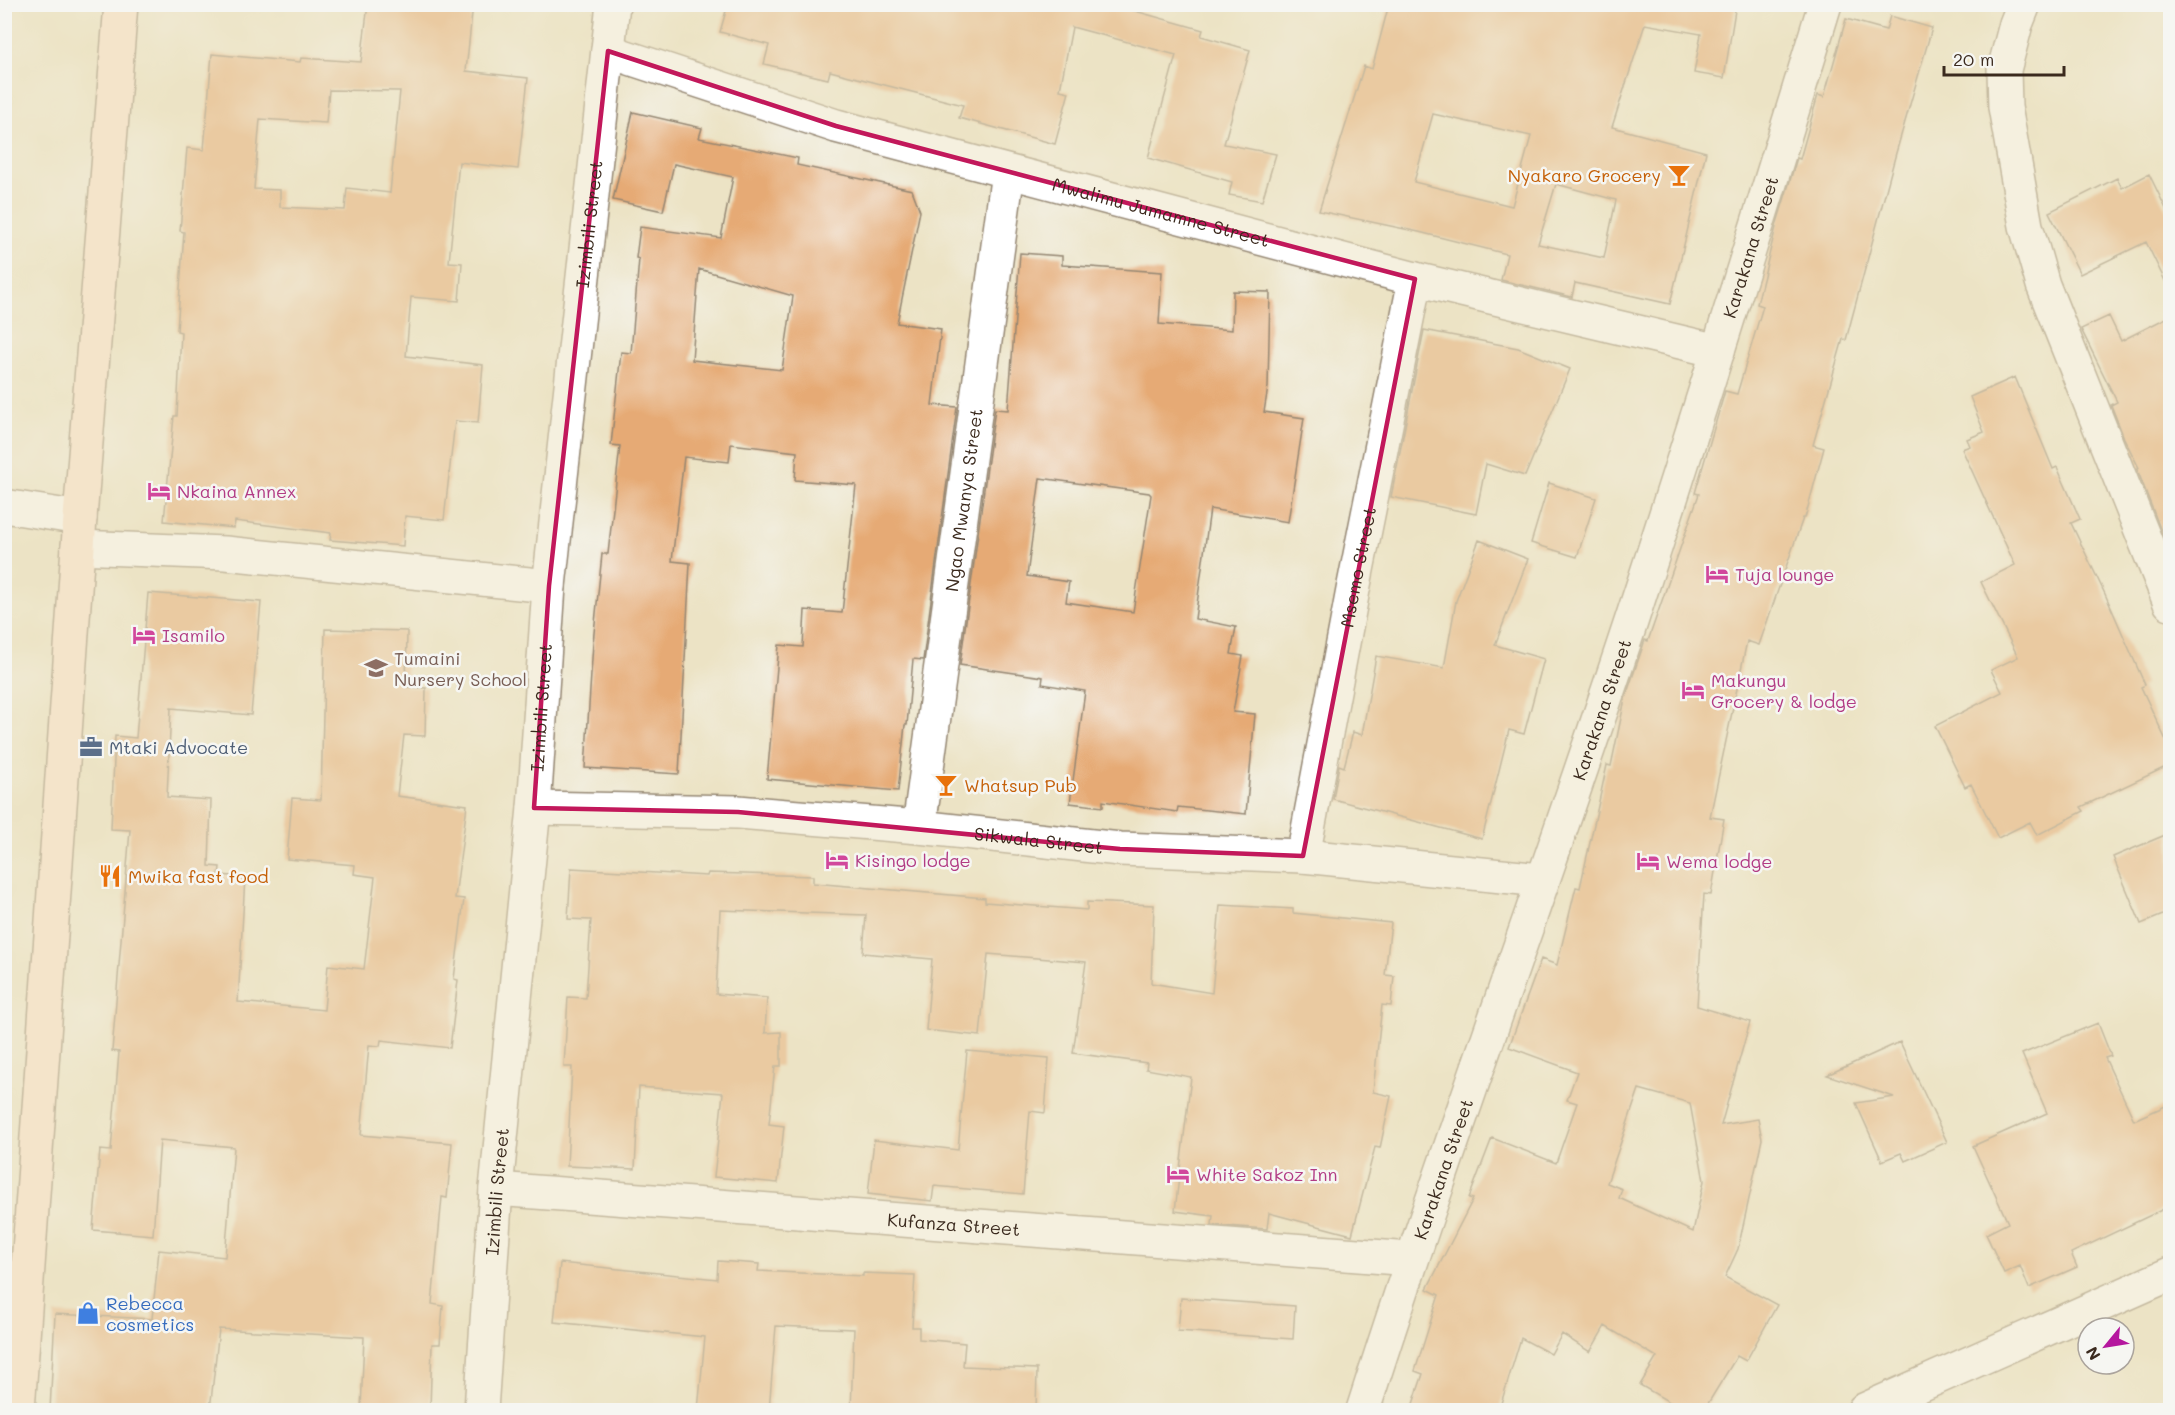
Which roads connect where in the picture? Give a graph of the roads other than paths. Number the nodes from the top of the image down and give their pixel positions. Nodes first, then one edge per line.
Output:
1 (121, 4) edge
2 (613, 4) edge
3 (1825, 4) edge
4 (2024, 4) edge
5 (609, 51) junction
6 (1008, 172) junction
7 (1415, 279) junction
8 (1718, 351) junction
9 (4, 506) edge
10 (79, 532) junction
11 (549, 586) junction
12 (2170, 603) edge
13 (534, 808) junction
14 (919, 827) junction
15 (1304, 856) junction
16 (1541, 880) junction
17 (496, 1189) junction
18 (1411, 1259) junction
19 (2170, 1274) edge
20 (1930, 1396) edge
21 (18, 1410) edge
22 (481, 1410) edge
23 (1363, 1410) edge
24 (1864, 1410) edge

1 - 10 main road
2 - 5 street, Izimbili Street
3 - 8 street, Karakana Street
4 - 12 street
5 - 6 street, Mwalimu Jumamne Street
5 - 11 street, Izimbili Street
6 - 7 street, Mwalimu Jumamne Street
6 - 14 street, Ngao Mwanya Street
7 - 8 street, Mwalimu Jumamne Street
7 - 15 street, Msemo Street
8 - 16 street, Karakana Street
9 - 10 street
10 - 11 street
10 - 21 main road
11 - 13 street, Izimbili Street
13 - 14 street, Sikwala Street
13 - 17 street, Izimbili Street
14 - 15 street, Sikwala Street
15 - 16 street, Sikwala Street
16 - 18 street, Karakana Street
17 - 18 street, Kufanza Street
17 - 22 street, Izimbili Street
18 - 23 street, Karakana Street
19 - 20 street
20 - 24 street

